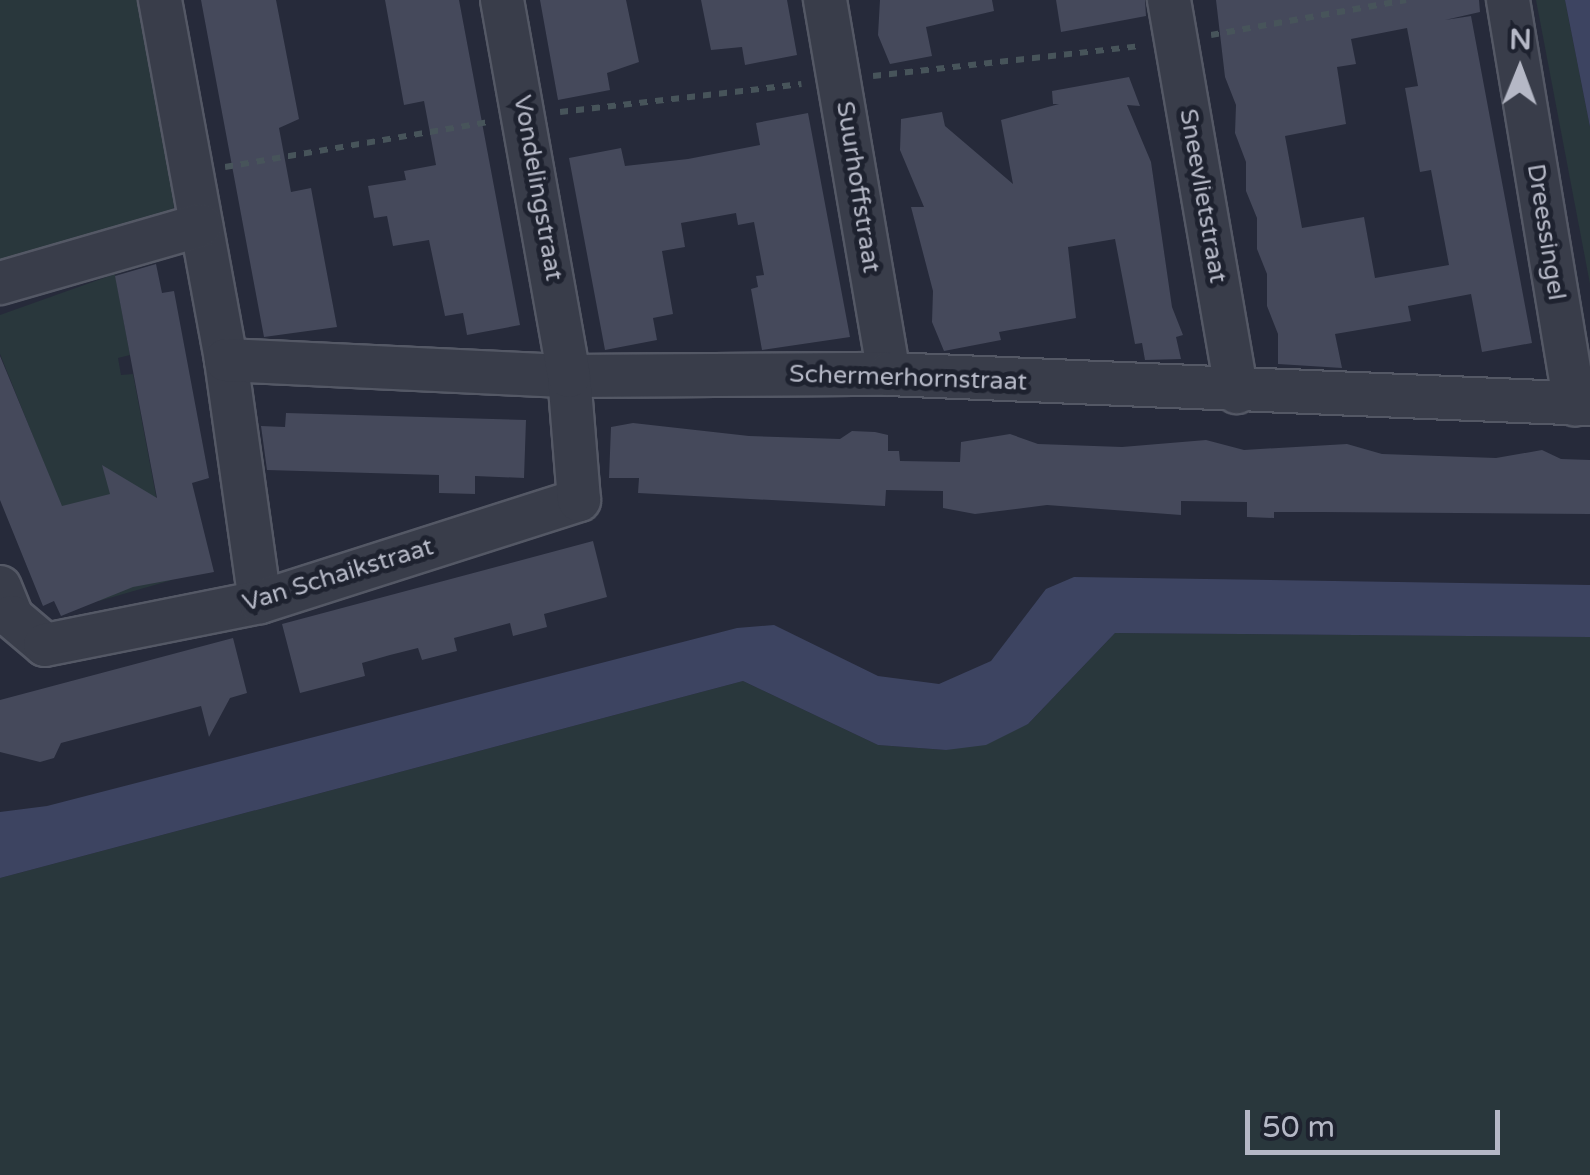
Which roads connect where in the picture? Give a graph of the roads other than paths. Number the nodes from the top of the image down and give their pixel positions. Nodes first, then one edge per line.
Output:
1 (160, 0) edge
2 (502, 0) edge
3 (825, 0) edge
4 (1169, 0) edge
5 (1508, 0) edge
6 (200, 224) junction
7 (0, 283) edge
8 (226, 360) junction
9 (889, 374) junction
10 (569, 376) junction
11 (1237, 392) junction
12 (1582, 404) edge
13 (0, 587) edge
14 (260, 602) junction

1 - 6 street
2 - 10 street, Vondelingstraat
3 - 9 street, Suurhoffstraat
4 - 11 street, Sneevlietstraat
5 - 12 street, Dreessingel
6 - 7 street
6 - 8 street
8 - 10 street, Schermerhornstraat
8 - 14 street
9 - 10 street, Schermerhornstraat
9 - 11 street, Schermerhornstraat
10 - 14 street, Van Schaikstraat
11 - 12 street, Schermerhornstraat
13 - 14 street, Van Schaikstraat

